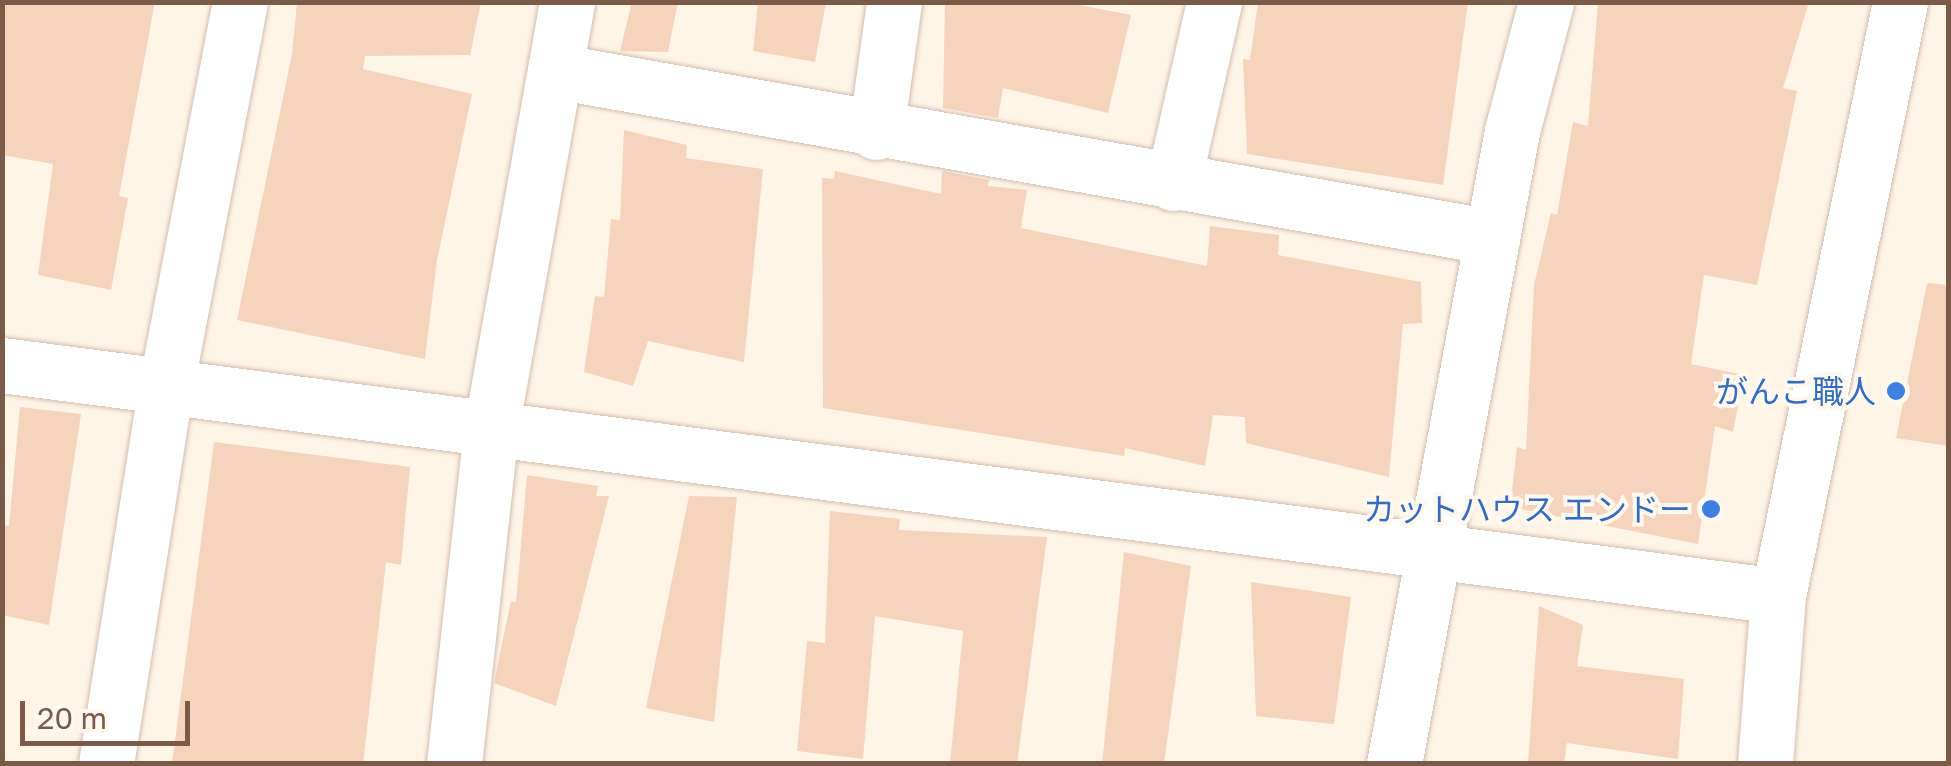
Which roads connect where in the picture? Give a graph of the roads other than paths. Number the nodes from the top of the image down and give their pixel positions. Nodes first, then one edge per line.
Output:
1 (240, 2) edge
2 (567, 2) edge
3 (894, 2) edge
4 (1214, 2) edge
5 (1546, 2) edge
6 (1900, 2) edge
7 (555, 72) junction
8 (876, 132) junction
9 (1173, 182) junction
10 (1492, 237) junction
11 (2, 364) edge
12 (166, 386) junction
13 (491, 430) junction
14 (1433, 553) junction
15 (1778, 596) junction
16 (464, 762) edge
17 (106, 764) edge
18 (1394, 764) edge
19 (1764, 764) edge

1 - 12 street
2 - 7 street
3 - 8 street
4 - 9 street
5 - 10 street
6 - 15 street
7 - 8 street
7 - 13 street
8 - 9 street
9 - 10 street
10 - 14 street
11 - 12 street
12 - 13 street
12 - 17 street
13 - 14 street
13 - 16 street
14 - 15 street
14 - 18 street
15 - 19 street

